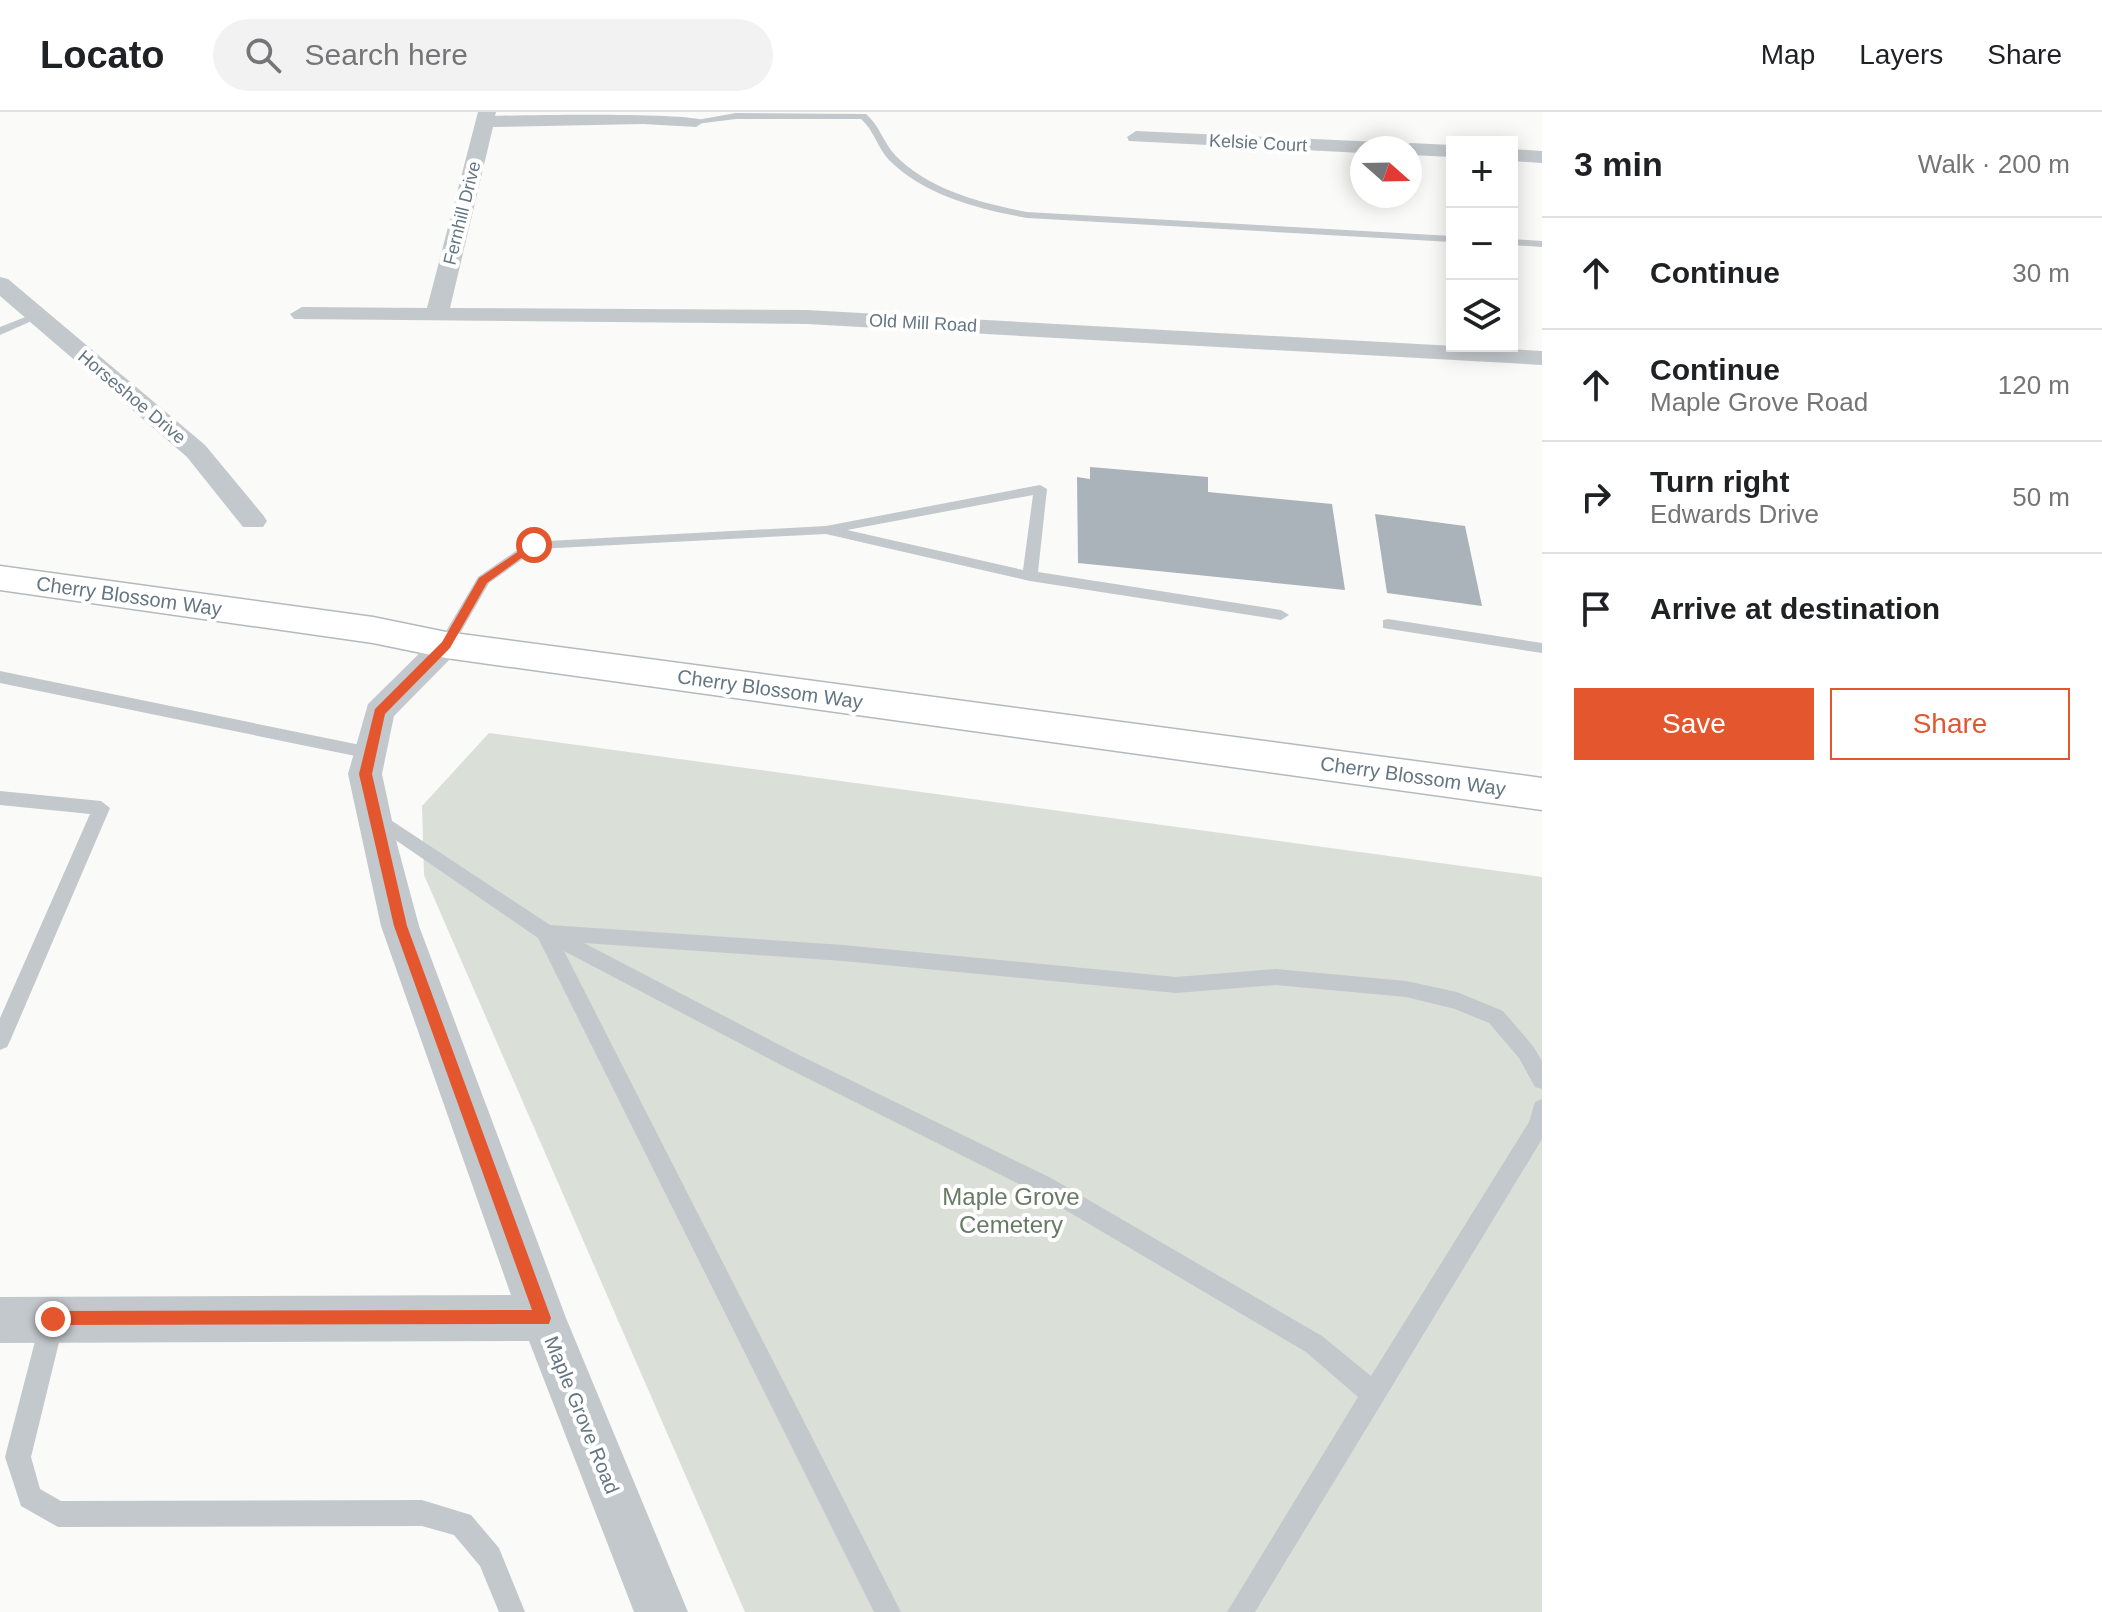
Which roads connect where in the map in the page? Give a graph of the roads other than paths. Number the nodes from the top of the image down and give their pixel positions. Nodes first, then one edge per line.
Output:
1 (486, 117) edge
2 (696, 121) joint
3 (1136, 137) dead end
4 (1350, 147) edge
5 (1422, 150) edge
6 (1446, 151) edge
7 (1518, 155) edge
8 (1542, 157) edge
9 (1446, 239) edge
10 (1518, 242) edge
11 (1542, 244) edge
12 (0, 284) edge
13 (302, 314) dead end
14 (437, 314) junction
15 (37, 316) junction
16 (0, 331) edge
17 (1542, 358) edge
18 (253, 521) dead end
19 (826, 530) junction
20 (1030, 576) junction
21 (0, 578) edge
22 (1281, 615) dead end
23 (1388, 624) dead end
24 (446, 645) junction
25 (1542, 648) edge
26 (0, 677) edge
27 (370, 753) junction
28 (1542, 794) edge
29 (0, 798) edge
30 (374, 816) junction
31 (545, 932) junction
32 (0, 1041) edge
33 (1542, 1080) edge
34 (1542, 1109) edge
35 (543, 1318) junction
36 (53, 1319) junction
37 (0, 1320) edge
38 (1373, 1393) junction
39 (512, 1612) edge
40 (661, 1612) edge
41 (888, 1612) edge
42 (1240, 1612) edge

1 - 2 street
1 - 14 street, Fernhill Drive
2 - 9 lane
3 - 4 street, Kelsie Court
5 - 6 street
7 - 8 street
10 - 11 lane
12 - 15 street, Horseshoe Drive
13 - 14 street, Old Mill Road
14 - 17 street, Old Mill Road
15 - 16 lane
15 - 18 street, Horseshoe Drive
19 - 20 lane
19 - 20 lane
19 - 24 lane
20 - 22 lane
21 - 24 highway, Cherry Blossom Way
23 - 25 lane
24 - 27 street, Maple Grove Road
24 - 28 highway, Cherry Blossom Way
26 - 27 lane
27 - 30 street, Maple Grove Road
29 - 32 lane
30 - 31 lane
30 - 35 street, Maple Grove Road
31 - 33 lane
31 - 38 lane
31 - 41 lane
34 - 38 lane
35 - 36 street
35 - 40 street, Maple Grove Road
36 - 37 street
36 - 39 lane
38 - 42 lane

